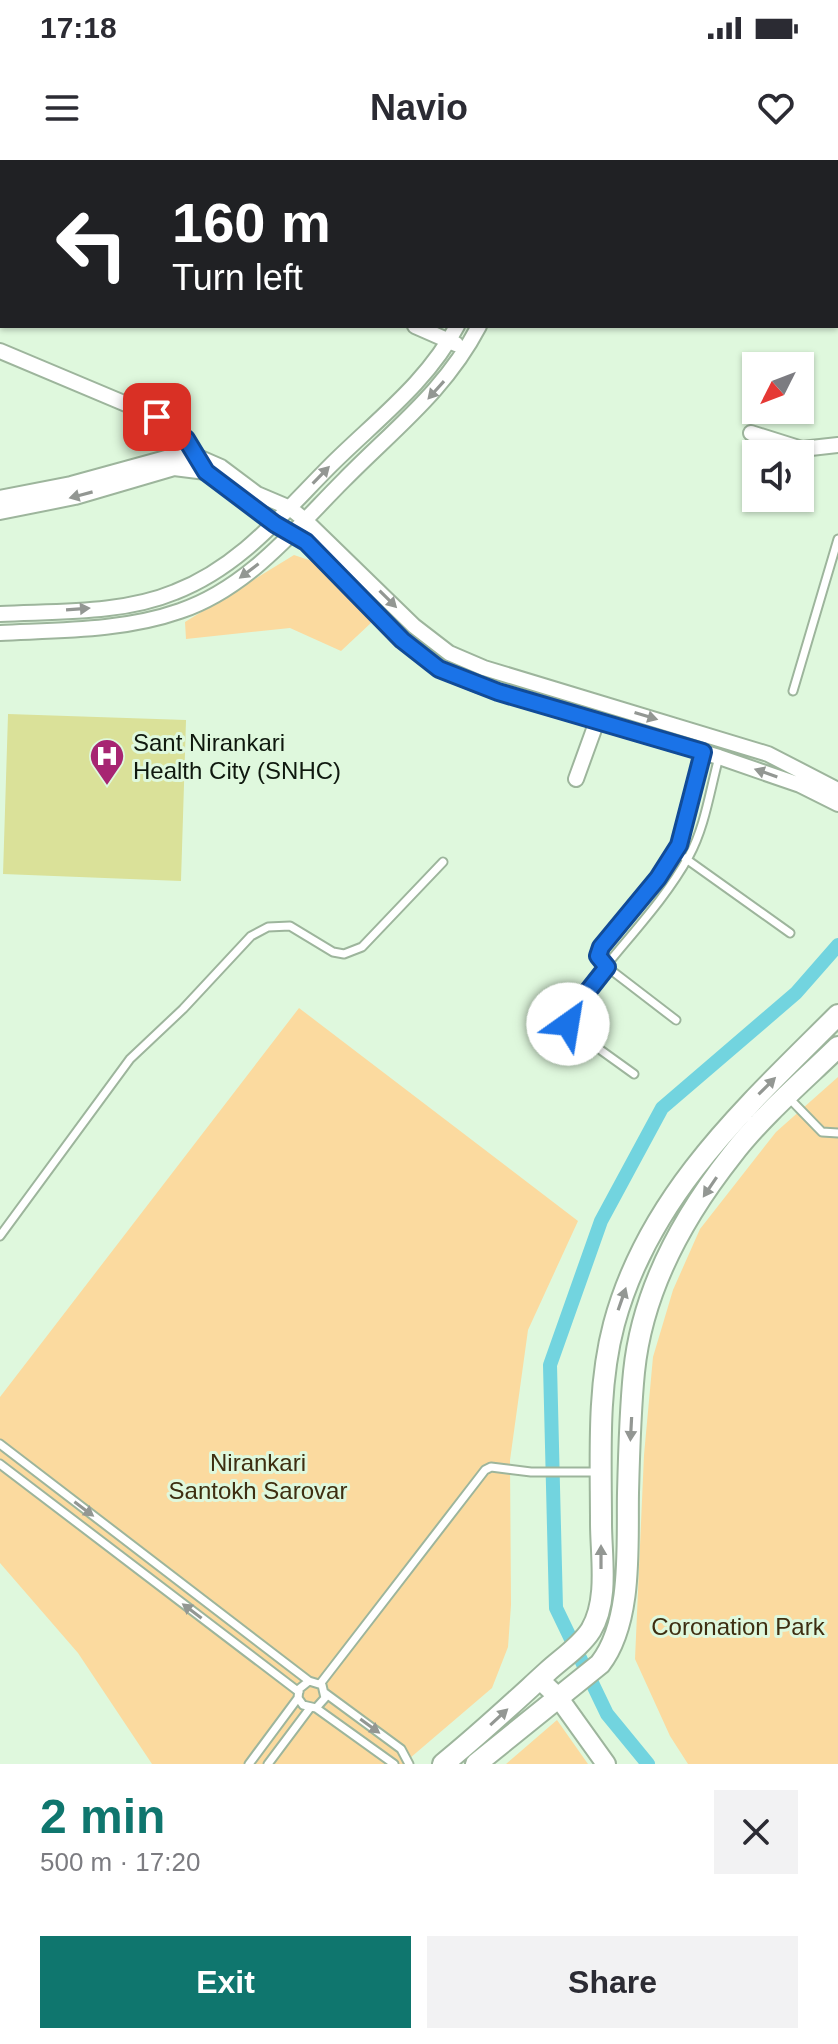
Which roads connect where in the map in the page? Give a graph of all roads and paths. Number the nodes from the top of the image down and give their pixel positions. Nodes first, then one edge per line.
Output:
1 (420, 328) edge
2 (456, 328) edge
3 (478, 328) edge
4 (450, 340) junction
5 (0, 351) edge
6 (466, 351) junction
7 (751, 433) dead end
8 (838, 445) edge
9 (198, 457) junction
10 (206, 472) junction
11 (0, 498) edge
12 (290, 508) junction
13 (0, 512) edge
14 (306, 521) junction
15 (275, 524) junction
16 (292, 535) junction
17 (838, 539) edge
18 (2, 614) edge
19 (3, 633) edge
20 (425, 634) junction
21 (413, 648) junction
22 (793, 691) dead end
23 (612, 705) junction
24 (602, 722) junction
25 (708, 734) junction
26 (724, 739) junction
27 (703, 752) junction
28 (719, 757) junction
29 (576, 779) dead end
30 (834, 795) edge
31 (675, 851) junction
32 (688, 858) junction
33 (443, 862) dead end
34 (790, 933) dead end
35 (607, 967) junction
36 (838, 1015) edge
37 (676, 1020) dead end
38 (838, 1047) edge
39 (634, 1074) dead end
40 (787, 1097) junction
41 (838, 1133) edge
42 (0, 1236) edge
43 (0, 1444) edge
44 (0, 1464) edge
45 (601, 1472) junction
46 (55, 1486) junction
47 (46, 1499) junction
48 (145, 1555) junction
49 (136, 1568) junction
50 (239, 1628) junction
51 (231, 1640) junction
52 (546, 1673) junction
53 (309, 1681) junction
54 (320, 1684) junction
55 (325, 1693) junction
56 (561, 1694) junction
57 (298, 1695) junction
58 (313, 1708) junction
59 (249, 1764) edge
60 (268, 1764) edge
61 (394, 1764) edge
62 (409, 1764) edge
63 (443, 1764) edge
64 (476, 1764) edge
65 (606, 1764) edge

1 - 4 street
2 - 4 street
3 - 6 street
4 - 6 street
12 -> 4 street
5 - 9 street
6 -> 14 street
7 - 8 street
9 - 10 street
9 - 11 street
9 - 12 street
10 -> 13 street
10 - 15 street
12 - 14 street
12 - 15 street
14 - 16 street
14 -> 20 street
15 - 16 street
18 -> 15 street
16 -> 19 street
16 - 21 street
17 - 22 lane
18 - 19 street
20 - 21 street
20 - 23 street
21 - 24 street
23 - 24 street
23 -> 25 street
24 - 27 street
24 - 29 street
25 - 26 street
25 - 27 lane
26 - 28 street
26 - 30 street
27 - 28 street
27 - 31 lane
30 -> 28 street
28 - 32 lane
31 - 32 lane
31 - 35 lane
32 - 34 lane
32 - 35 lane
33 - 42 lane
35 - 37 lane
35 - 39 lane
45 -> 36 main road
38 - 40 main road
40 - 41 lane
40 -> 56 main road
43 - 46 lane
44 - 47 lane
52 -> 45 main road
45 - 54 lane
46 - 47 lane
46 -> 48 lane
47 - 49 lane
48 - 49 lane
48 - 50 lane
51 -> 49 lane
50 - 51 lane
50 - 53 lane
51 - 57 lane
52 - 56 street
63 -> 52 main road
53 - 54 lane
53 - 57 lane
54 - 55 lane
55 - 58 lane
55 -> 62 lane
56 - 64 main road
56 - 65 street
57 - 58 lane
57 - 59 lane
58 - 60 lane
58 - 61 lane

